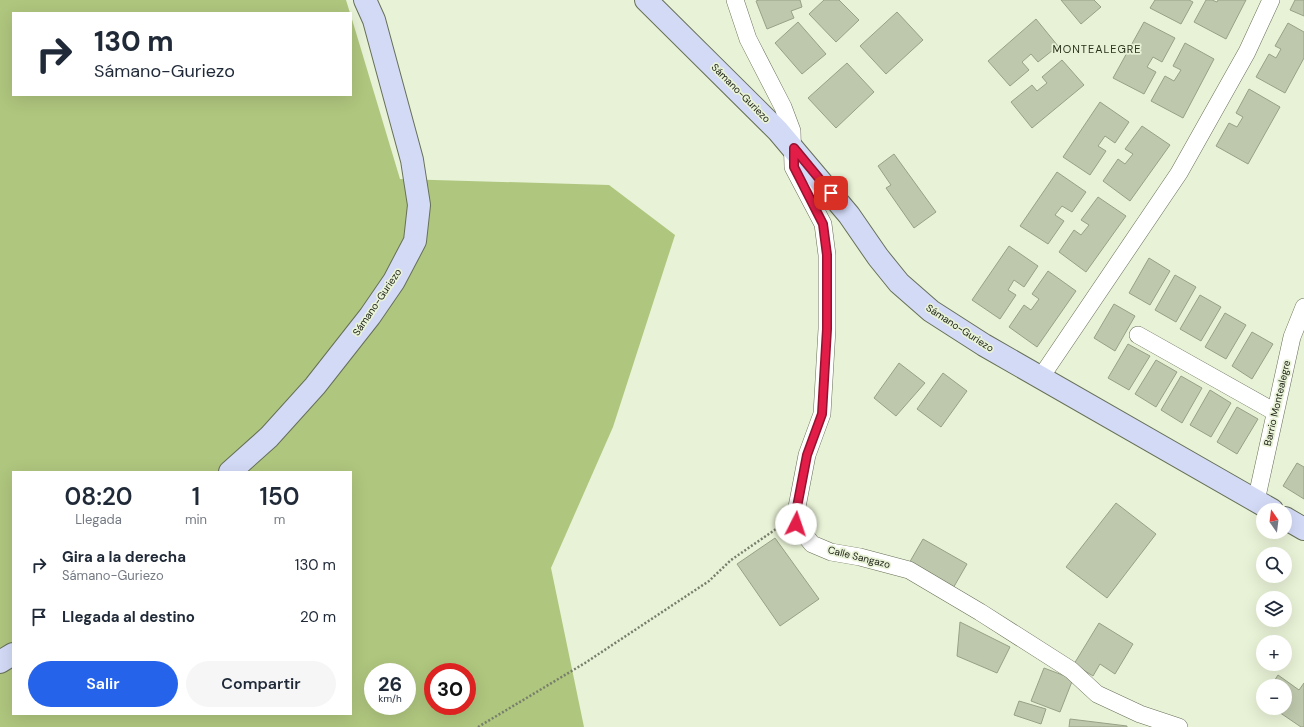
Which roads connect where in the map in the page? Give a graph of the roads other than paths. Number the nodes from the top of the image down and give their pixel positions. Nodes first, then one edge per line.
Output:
1 (365, 0) edge
2 (646, 0) edge
3 (735, 0) edge
4 (1271, 0) edge
5 (794, 148) junction
6 (1304, 307) edge
7 (1138, 334) dead end
8 (1041, 377) junction
9 (1275, 412) junction
10 (231, 471) edge
11 (1261, 503) edge
12 (1264, 503) edge
13 (1292, 522) edge
14 (1304, 529) edge
15 (12, 655) edge
16 (0, 662) edge
17 (1179, 727) edge

1 - 10 street, Sámano-Guriezo
2 - 5 street, Sámano-Guriezo
3 - 5 street
4 - 8 street
5 - 8 street, Sámano-Guriezo
5 - 17 street, Calle Sangazo
6 - 9 street, Barrio Montealegre
7 - 9 street
8 - 11 street, Sámano-Guriezo
9 - 12 street, Barrio Montealegre
13 - 14 street
15 - 16 street

